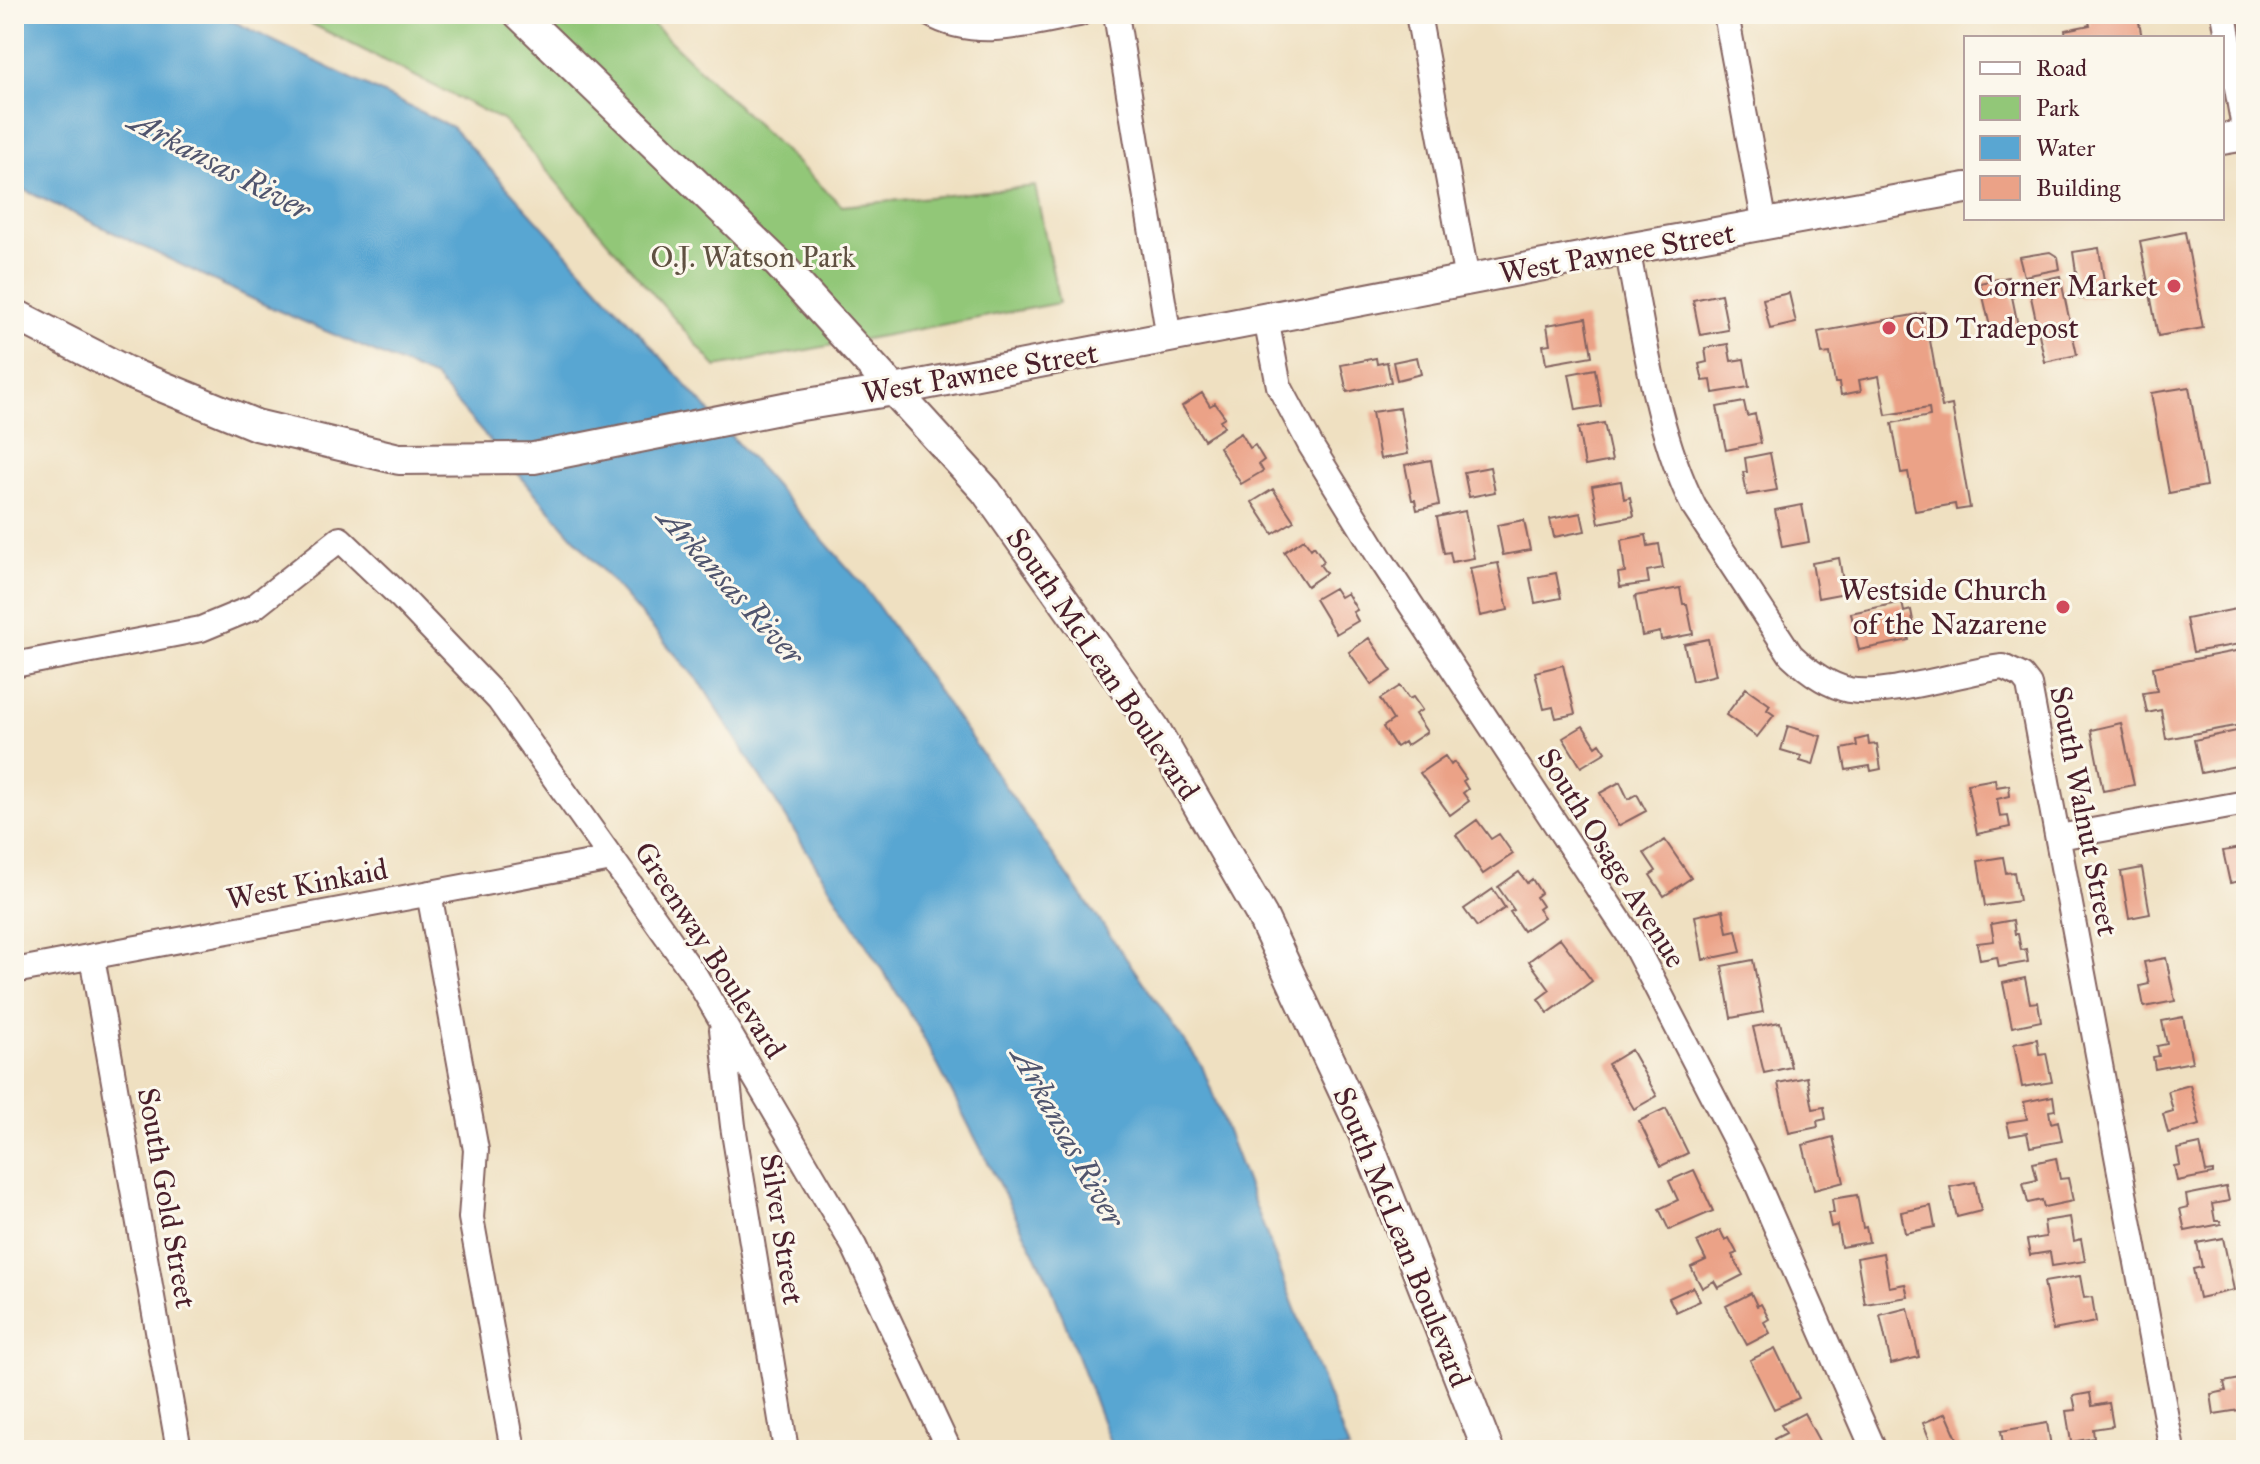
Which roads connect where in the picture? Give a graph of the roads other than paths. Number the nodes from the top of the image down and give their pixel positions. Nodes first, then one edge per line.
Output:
1 (519, 14) edge
2 (930, 14) edge
3 (1079, 14) edge
4 (1116, 14) edge
5 (1418, 14) edge
6 (1726, 14) edge
7 (2224, 14) edge
8 (2246, 136) edge
9 (2224, 139) edge
10 (1964, 188) edge
11 (1765, 225) junction
12 (1627, 249) junction
13 (1467, 280) junction
14 (14, 314) edge
15 (1266, 319) junction
16 (1169, 338) junction
17 (894, 390) junction
18 (14, 665) edge
19 (2246, 803) edge
20 (2059, 837) junction
21 (612, 859) junction
22 (429, 893) junction
23 (92, 957) junction
24 (14, 971) edge
25 (721, 1018) junction
26 (179, 1450) edge
27 (513, 1450) edge
28 (786, 1450) edge
29 (949, 1450) edge
30 (1488, 1450) edge
31 (1874, 1450) edge
32 (2172, 1450) edge

1 - 17 main road, South McLean Boulevard
2 - 3 street
4 - 16 street
5 - 13 street
6 - 11 street
7 - 8 street
8 - 9 main road
10 - 11 main road, West Pawnee Street
11 - 12 main road, West Pawnee Street
12 - 13 main road, West Pawnee Street
12 - 20 street, South Walnut Street
13 - 15 main road, West Pawnee Street
14 - 17 main road, West Pawnee Street
15 - 16 main road, West Pawnee Street
15 - 31 street, South Osage Avenue
16 - 17 main road, West Pawnee Street
17 - 30 main road, South McLean Boulevard
18 - 21 street, Greenway Boulevard
19 - 20 street
20 - 32 street, South Walnut Street
21 - 22 street, West Kinkaid
21 - 25 street, Greenway Boulevard
22 - 23 street, West Kinkaid
22 - 27 street
23 - 24 street, West Kinkaid
23 - 26 street, South Gold Street
25 - 28 street, Silver Street
25 - 29 street, Greenway Boulevard

